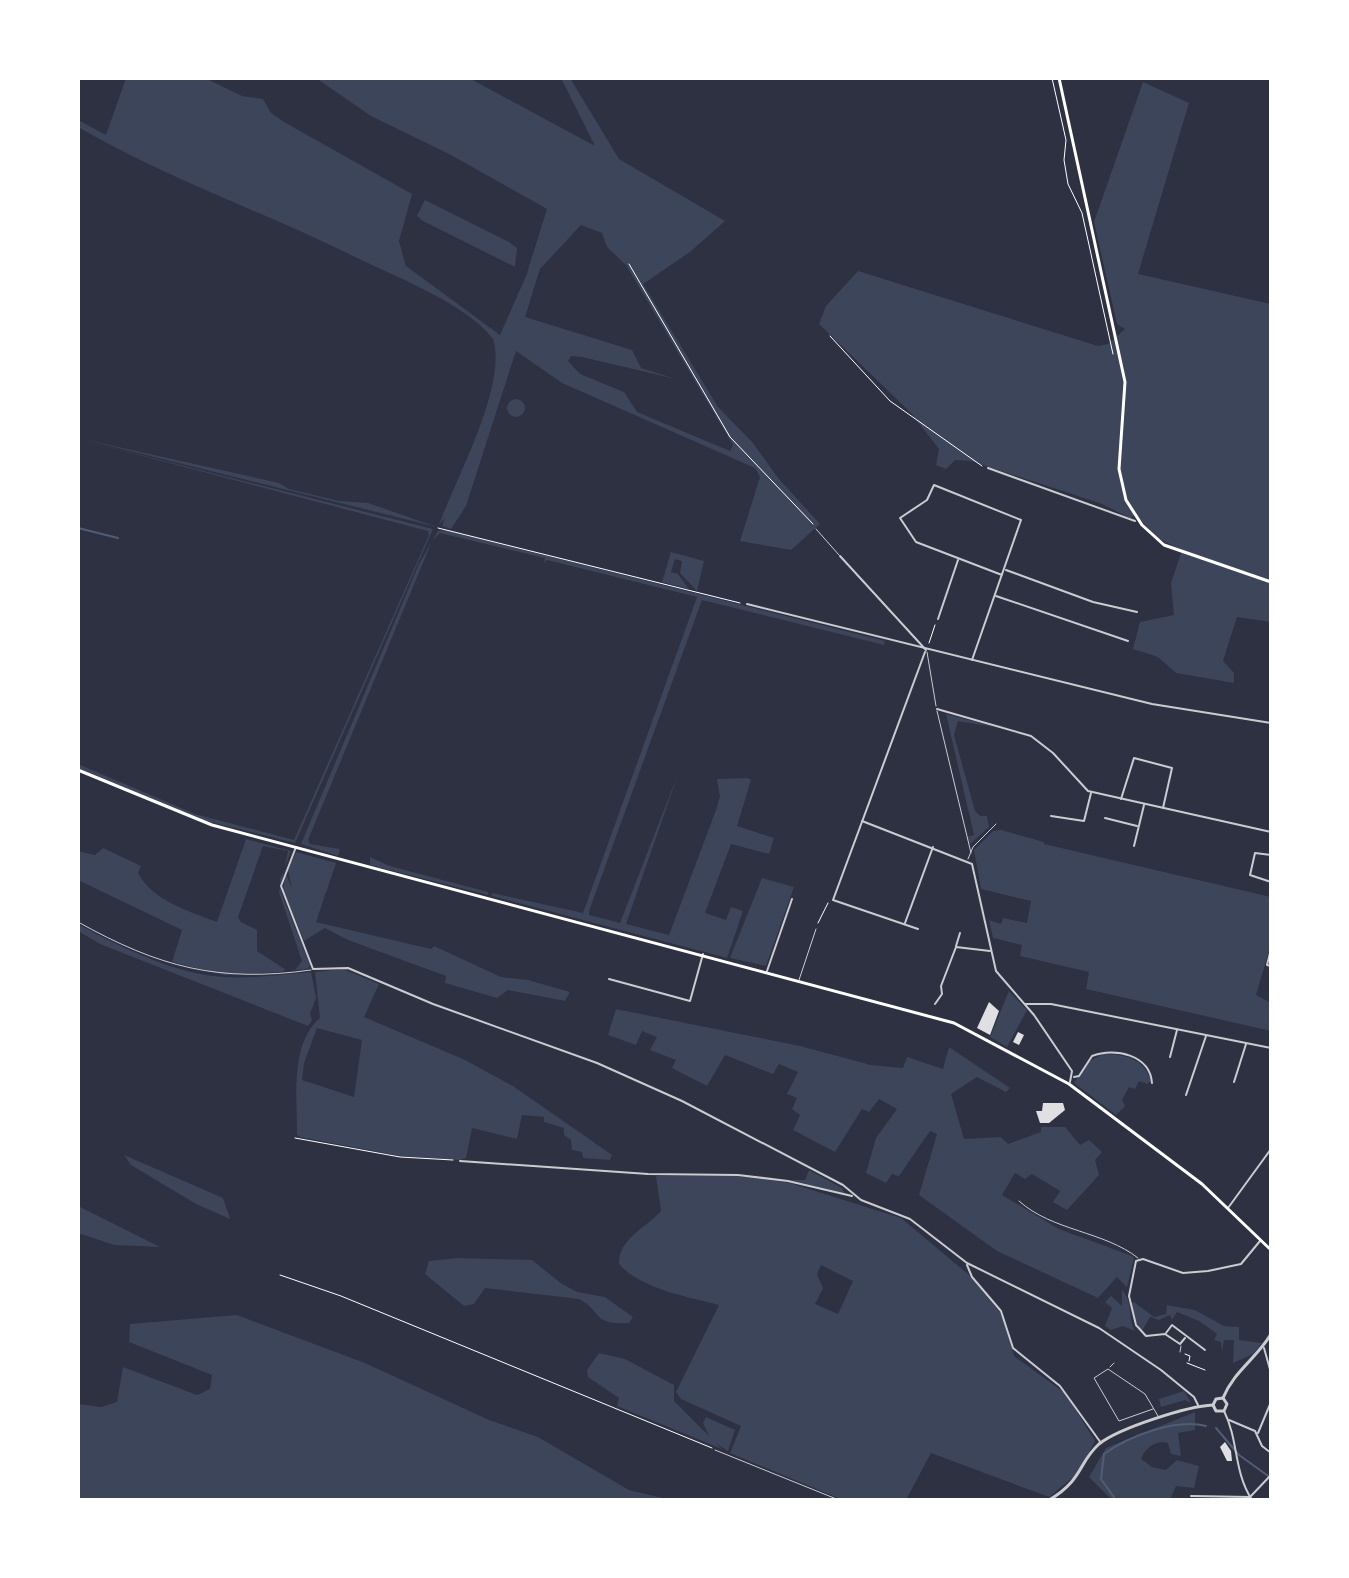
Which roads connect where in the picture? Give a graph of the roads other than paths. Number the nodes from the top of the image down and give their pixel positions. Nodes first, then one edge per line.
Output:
1 (1059, 78) edge
2 (988, 468) road end
3 (1135, 521) dead end
4 (816, 529) road end
5 (840, 556) joint
6 (959, 558) junction
7 (1005, 570) junction
8 (1002, 575) junction
9 (1271, 582) edge
10 (995, 596) junction
11 (747, 604) road end
12 (1137, 612) dead end
13 (938, 619) road end
14 (1128, 641) dead end
15 (927, 651) junction
16 (971, 661) junction
17 (937, 709) junction
18 (1271, 723) edge
19 (78, 770) edge
20 (1091, 792) junction
21 (1121, 799) junction
22 (1144, 805) junction
23 (1163, 809) junction
24 (1051, 816) dead end
25 (1105, 818) dead end
26 (862, 821) junction
27 (996, 824) dead end
28 (1139, 826) junction
29 (1271, 832) edge
30 (1134, 846) dead end
31 (296, 847) junction
32 (933, 847) junction
33 (971, 853) junction
34 (1271, 855) edge
35 (968, 859) junction
36 (1271, 882) edge
37 (792, 899) dead end
38 (78, 922) edge
39 (905, 925) junction
40 (816, 929) road end
41 (918, 929) dead end
42 (960, 933) dead end
43 (956, 947) junction
44 (1271, 949) edge
45 (991, 951) junction
46 (703, 954) junction
47 (1271, 966) edge
48 (313, 969) junction
49 (767, 971) junction
50 (609, 979) dead end
51 (799, 980) junction
52 (935, 1004) dead end
53 (1024, 1004) junction
54 (1178, 1029) junction
55 (1207, 1035) junction
56 (1246, 1043) junction
57 (1271, 1048) edge
58 (1170, 1057) dead end
59 (1073, 1078) junction
60 (1234, 1082) dead end
61 (1152, 1083) dead end
62 (1069, 1084) junction
63 (1186, 1095) dead end
64 (1271, 1149) edge
65 (460, 1161) road end
66 (853, 1196) junction
67 (1019, 1201) dead end
68 (1228, 1208) junction
69 (1261, 1241) junction
70 (1271, 1250) edge
71 (1140, 1260) junction
72 (967, 1263) junction
73 (1165, 1334) junction
74 (1271, 1334) edge
75 (1185, 1338) junction
76 (1180, 1344) junction
77 (1263, 1347) junction
78 (1205, 1350) dead end
79 (1180, 1352) road end
80 (1114, 1363) dead end
81 (1108, 1369) junction
82 (1271, 1373) edge
83 (1223, 1398) junction
84 (1271, 1402) edge
85 (1213, 1405) junction
86 (1198, 1406) junction
87 (1153, 1409) junction
88 (1224, 1411) junction
89 (1159, 1418) junction
90 (1228, 1420) junction
91 (1257, 1434) junction
92 (1101, 1443) junction
93 (715, 1450) road end
94 (1271, 1453) edge
95 (1270, 1477) edge
96 (1191, 1496) dead end
97 (1251, 1498) edge
98 (839, 1500) edge
99 (1049, 1500) edge

1 - 9 main road
2 - 3 street
4 - 5 lane
5 - 15 street
6 - 7 street
6 - 8 street
6 - 13 street
7 - 8 street
7 - 12 street
8 - 10 street
10 - 14 street
10 - 16 street
11 - 15 street
15 - 16 street
15 - 17 lane
15 - 26 street
16 - 18 street
17 - 20 street
17 - 33 lane
19 - 31 main road
20 - 21 street
20 - 24 street
21 - 22 street
21 - 23 street
22 - 23 street
22 - 28 street
23 - 29 street
25 - 28 street
26 - 32 street
26 - 39 street
27 - 33 lane
28 - 30 street
31 - 46 main road
31 - 48 street
32 - 35 street
32 - 39 street
33 - 35 lane
34 - 36 street
35 - 45 street
37 - 49 street
38 - 48 lane
39 - 41 street
40 - 51 lane
42 - 43 street
43 - 45 street
43 - 52 street
44 - 47 street
45 - 53 street
46 - 49 main road
46 - 50 street
48 - 66 street
49 - 51 main road
51 - 62 main road
53 - 54 street
53 - 59 street
54 - 55 street
54 - 58 street
55 - 56 street
55 - 63 street
56 - 57 street
56 - 60 street
59 - 61 street
59 - 62 street
62 - 68 main road
64 - 68 street
65 - 66 street
66 - 72 street
67 - 71 lane
68 - 69 main road
69 - 70 main road
69 - 71 street
71 - 73 street
72 - 86 street
72 - 92 street
73 - 75 street
73 - 76 street
74 - 77 street
75 - 76 street
75 - 78 street
76 - 79 lane
77 - 82 street
77 - 83 street
80 - 81 lane
81 - 87 lane
81 - 87 lane
83 - 85 street
83 - 88 street
84 - 91 street
85 - 86 street
85 - 88 street
86 - 89 street
87 - 89 lane
88 - 90 street
89 - 92 street
90 - 91 street
90 - 97 street
91 - 94 street
92 - 99 street
93 - 98 lane
95 - 97 street
96 - 97 street

